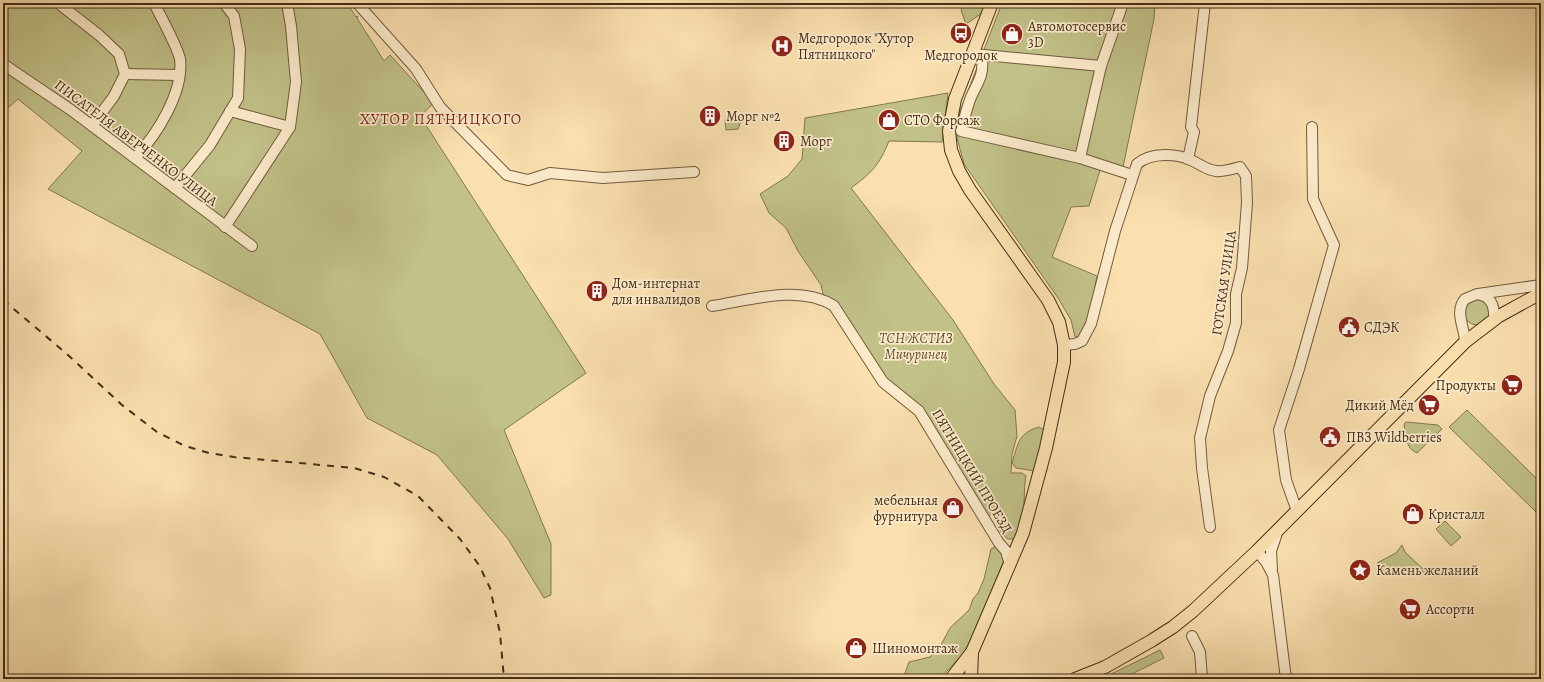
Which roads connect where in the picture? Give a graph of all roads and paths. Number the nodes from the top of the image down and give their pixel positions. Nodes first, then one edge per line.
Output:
1 (58, 3) edge
2 (154, 3) edge
3 (224, 3) edge
4 (287, 3) edge
5 (357, 3) edge
6 (992, 3) edge
7 (1122, 3) edge
8 (1205, 3) edge
9 (972, 54) junction
10 (3, 64) edge
11 (1101, 66) junction
12 (124, 74) junction
13 (179, 75) junction
14 (230, 111) junction
15 (92, 126) junction
16 (290, 126) junction
17 (1312, 127) dead end
18 (136, 158) junction
19 (1080, 158) junction
20 (1188, 159) junction
21 (694, 172) dead end
22 (1132, 175) junction
23 (175, 188) junction
24 (225, 227) junction
25 (252, 246) dead end
26 (1541, 284) edge
27 (1541, 293) edge
28 (1477, 294) junction
29 (712, 306) dead end
30 (1494, 321) junction
31 (1470, 339) junction
32 (1064, 345) junction
33 (1297, 511) junction
34 (1210, 527) dead end
35 (1278, 530) junction
36 (1256, 551) junction
37 (1010, 565) junction
38 (1273, 575) junction
39 (1192, 636) dead end
40 (972, 652) junction
41 (951, 679) edge
42 (971, 679) edge
43 (1075, 679) edge
44 (1202, 679) edge
45 (1286, 679) edge

1 - 12 street
2 - 13 street
3 - 14 street
4 - 16 street
5 - 21 street
6 - 9 main road
7 - 11 street
8 - 20 street
9 - 11 street
9 - 19 street
9 - 32 main road
10 - 15 street, ПИСАТЕЛЯ АВЕРЧЕНКО УЛИЦА
11 - 19 street
12 - 13 street
12 - 15 street
13 - 18 street
14 - 16 street
14 - 23 street
15 - 18 street, ПИСАТЕЛЯ АВЕРЧЕНКО УЛИЦА
16 - 24 street
17 - 33 street
18 - 23 street, ПИСАТЕЛЯ АВЕРЧЕНКО УЛИЦА
19 - 22 street
20 - 22 street, ГОТСКАЯ УЛИЦА
20 - 34 street, ГОТСКАЯ УЛИЦА
22 - 32 street, ГОТСКАЯ УЛИЦА
23 - 24 street, ПИСАТЕЛЯ АВЕРЧЕНКО УЛИЦА
24 - 25 street, ПИСАТЕЛЯ АВЕРЧЕНКО УЛИЦА
26 - 28 street
27 - 30 main road
28 - 30 street
28 - 31 street
29 - 37 street, ПЯТНИЦКИЙ ПРОЕЗД
30 - 31 main road
31 - 33 main road
32 - 37 main road
33 - 35 main road
35 - 36 main road
35 - 38 street
36 - 38 street
36 - 43 main road
37 - 40 main road
38 - 45 street
39 - 44 street
40 - 41 main road
40 - 42 main road

